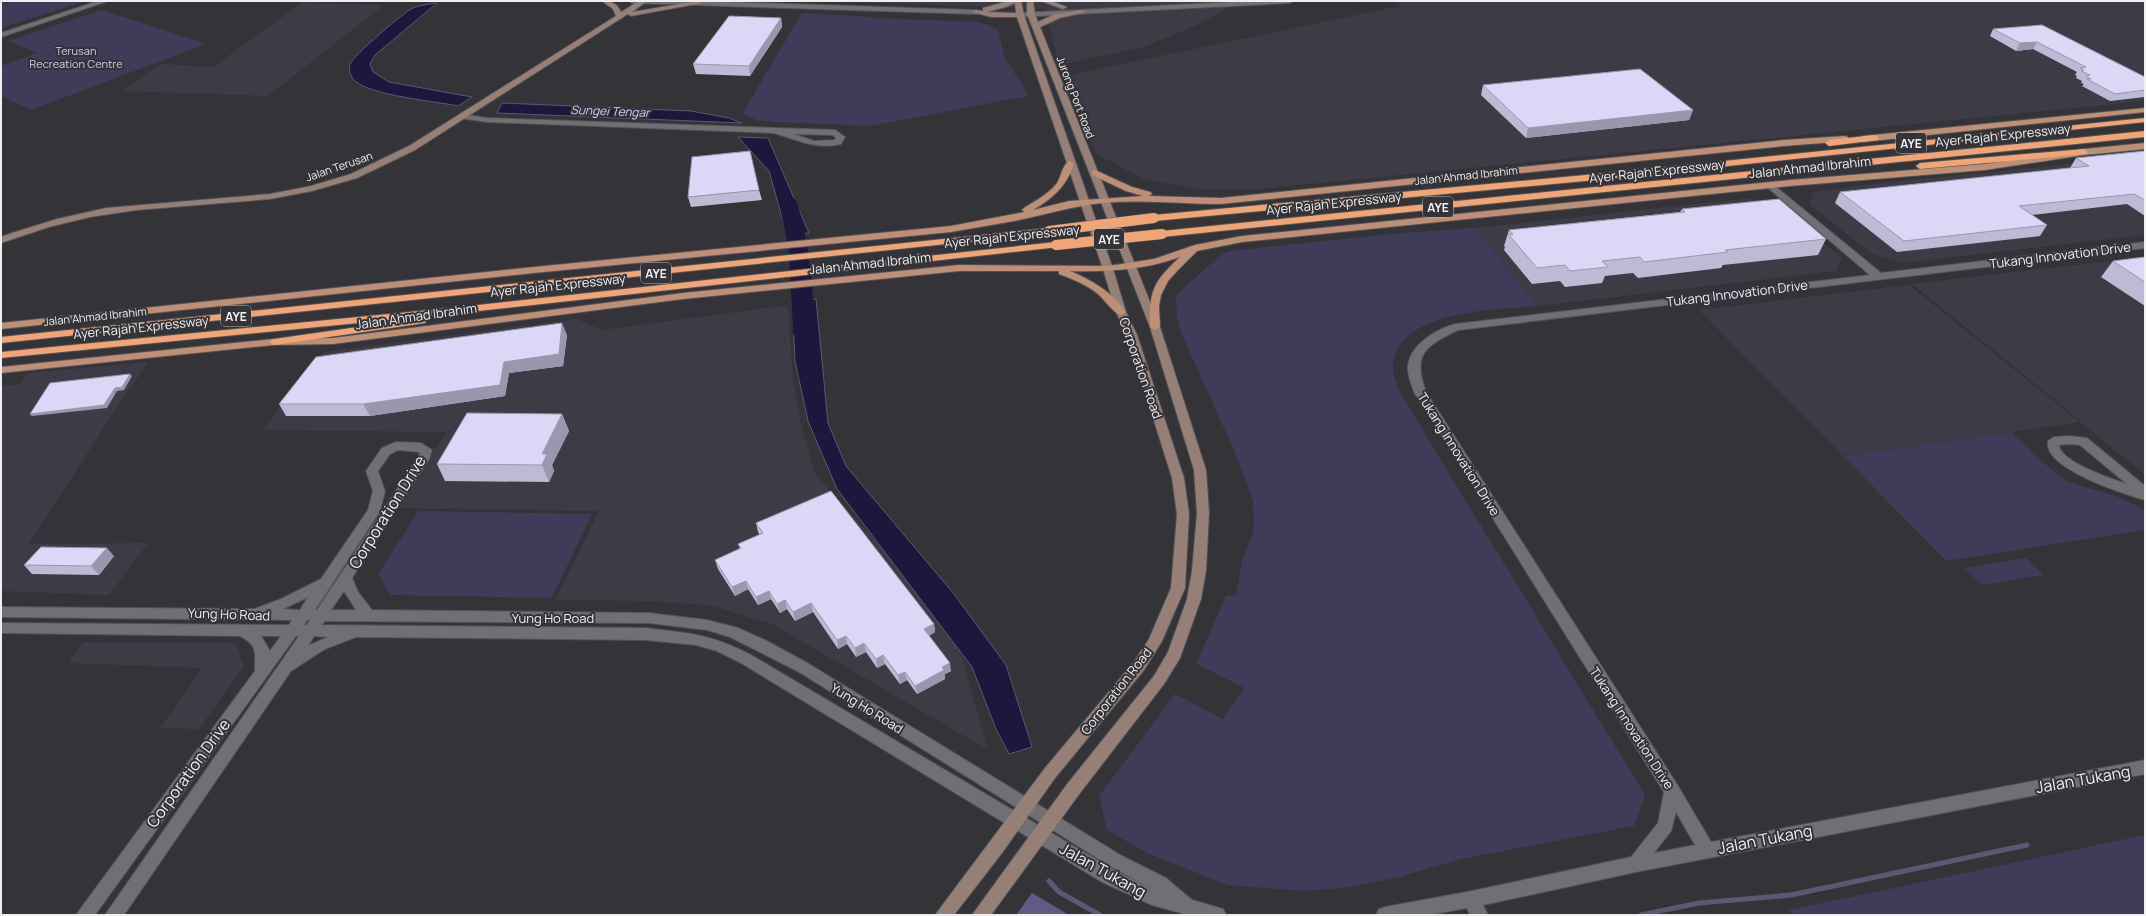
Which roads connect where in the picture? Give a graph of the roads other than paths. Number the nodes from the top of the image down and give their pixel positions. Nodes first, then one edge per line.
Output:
1 (99, 1) edge
2 (105, 1) edge
3 (605, 1) edge
4 (632, 1) edge
5 (644, 1) edge
6 (1013, 1) edge
7 (1018, 1) edge
8 (1030, 1) edge
9 (1044, 1) edge
10 (1194, 1) edge
11 (1290, 1) edge
12 (698, 3) junction
13 (88, 6) junction
14 (1063, 7) junction
15 (976, 12) joint
16 (1020, 12) junction
17 (1031, 12) junction
18 (1082, 12) junction
19 (989, 13) junction
20 (620, 17) junction
21 (1036, 26) junction
22 (1026, 31) junction
23 (1, 35) edge
24 (2145, 110) edge
25 (463, 116) junction
26 (2145, 120) edge
27 (776, 131) junction
28 (2145, 134) edge
29 (1875, 138) junction
30 (2145, 146) edge
31 (2084, 152) junction
32 (1070, 164) junction
33 (1677, 167) junction
34 (1095, 173) junction
35 (1713, 179) junction
36 (1770, 185) junction
37 (1104, 200) junction
38 (1085, 202) junction
39 (1175, 202) junction
40 (1014, 218) junction
41 (1, 240) edge
42 (2145, 245) edge
43 (1198, 247) junction
44 (1132, 266) junction
45 (1056, 269) junction
46 (1108, 269) junction
47 (1879, 277) junction
48 (482, 307) junction
49 (1121, 312) junction
50 (1, 326) edge
51 (1155, 327) junction
52 (1, 340) edge
53 (274, 342) junction
54 (1, 355) edge
55 (1, 370) edge
56 (2145, 493) edge
57 (2145, 496) edge
58 (345, 578) junction
59 (326, 582) junction
60 (1, 612) edge
61 (250, 614) junction
62 (302, 616) junction
63 (320, 616) junction
64 (370, 617) junction
65 (1, 628) edge
66 (241, 630) junction
67 (292, 630) junction
68 (311, 630) junction
69 (361, 631) junction
70 (282, 671) junction
71 (262, 672) junction
72 (2145, 767) edge
73 (1672, 791) junction
74 (1026, 806) junction
75 (1016, 820) junction
76 (1051, 821) junction
77 (1041, 835) junction
78 (1707, 850) junction
79 (1636, 864) junction
80 (1472, 899) junction
81 (1189, 907) junction
82 (86, 915) edge
83 (114, 915) edge
84 (944, 915) edge
85 (981, 915) edge
86 (1217, 915) edge
87 (1385, 915) edge
88 (1479, 915) edge

1 - 13 street
2 - 13 street
3 - 20 main road
4 - 5 street
5 - 12 street
5 - 20 main road, Jalan Terusan
6 - 19 main road
7 - 16 main road, Jurong Port Road
8 - 17 main road, Jurong Port Road
9 - 14 main road
10 - 14 street
11 - 18 street
12 - 15 street
12 - 20 main road
13 - 23 street
14 - 17 street
15 - 19 main road
16 - 17 street
16 - 19 main road
16 - 22 main road, Jurong Port Road
17 - 18 street
17 - 21 main road, Jurong Port Road
18 - 21 main road
19 - 22 main road
20 - 25 main road, Jalan Terusan
21 - 34 main road, Jurong Port Road
22 - 32 main road, Jurong Port Road
24 - 29 main road, Jalan Ahmad Ibrahim
25 - 27 street
25 - 41 main road, Jalan Terusan
26 - 33 highway, Ayer Rajah Expressway / AYE
27 - 27 street
28 - 35 highway, Ayer Rajah Expressway / AYE
29 - 33 highway
29 - 39 main road, Jalan Ahmad Ibrahim
30 - 31 main road, Jalan Ahmad Ibrahim
31 - 35 highway
31 - 36 main road, Jalan Ahmad Ibrahim
32 - 38 main road, Jurong Port Road
32 - 40 main road
33 - 52 highway, Ayer Rajah Expressway / AYE, bridge
34 - 37 main road, Jurong Port Road
34 - 39 main road
35 - 48 highway, Ayer Rajah Expressway / AYE, bridge
36 - 43 main road, Jalan Ahmad Ibrahim
36 - 47 street
37 - 38 main road, Jalan Ahmad Ibrahim
37 - 39 main road, Jalan Ahmad Ibrahim
37 - 44 main road, Corporation Road
38 - 40 main road, Jalan Ahmad Ibrahim
38 - 46 main road, Corporation Road
40 - 50 main road, Jalan Ahmad Ibrahim
42 - 47 street, Tukang Innovation Drive
43 - 44 main road, Jalan Ahmad Ibrahim
43 - 51 main road
44 - 46 main road, Jalan Ahmad Ibrahim
44 - 51 main road, Corporation Road
45 - 46 main road, Jalan Ahmad Ibrahim
45 - 49 main road
45 - 53 main road, Jalan Ahmad Ibrahim
46 - 49 main road, Corporation Road
47 - 73 street, Tukang Innovation Drive
48 - 53 highway
48 - 54 highway, Ayer Rajah Expressway / AYE
49 - 74 main road, Corporation Road
51 - 76 main road, Corporation Road
53 - 55 main road, Jalan Ahmad Ibrahim
56 - 57 street
58 - 59 street, Corporation Drive
58 - 63 street, Corporation Drive
58 - 64 street
59 - 61 street
59 - 62 street, Corporation Drive
60 - 61 street, Yung Ho Road
61 - 62 street, Yung Ho Road
62 - 63 street, Yung Ho Road
62 - 67 street, Corporation Drive
63 - 64 street, Yung Ho Road
63 - 68 street, Corporation Drive
64 - 74 street, Yung Ho Road
65 - 66 street, Yung Ho Road
66 - 67 street, Yung Ho Road
66 - 71 street
67 - 68 street, Yung Ho Road
67 - 71 street, Corporation Drive
68 - 69 street, Yung Ho Road
68 - 70 street, Corporation Drive
69 - 70 street
69 - 75 street, Yung Ho Road
70 - 83 street, Corporation Drive
71 - 82 street, Corporation Drive
72 - 78 street, Jalan Tukang
73 - 78 street, Tukang Innovation Drive
73 - 79 street
74 - 75 main road, Corporation Road
74 - 76 street, Yung Ho Road
75 - 77 street, Yung Ho Road
75 - 84 main road, Corporation Road
76 - 77 main road, Corporation Road
76 - 81 street, Jalan Tukang
77 - 81 street, Jalan Tukang
77 - 85 main road, Corporation Road
78 - 79 street, Jalan Tukang
79 - 80 street, Jalan Tukang
80 - 87 street, Jalan Tukang
80 - 88 street
81 - 86 street, Jalan Tukang

